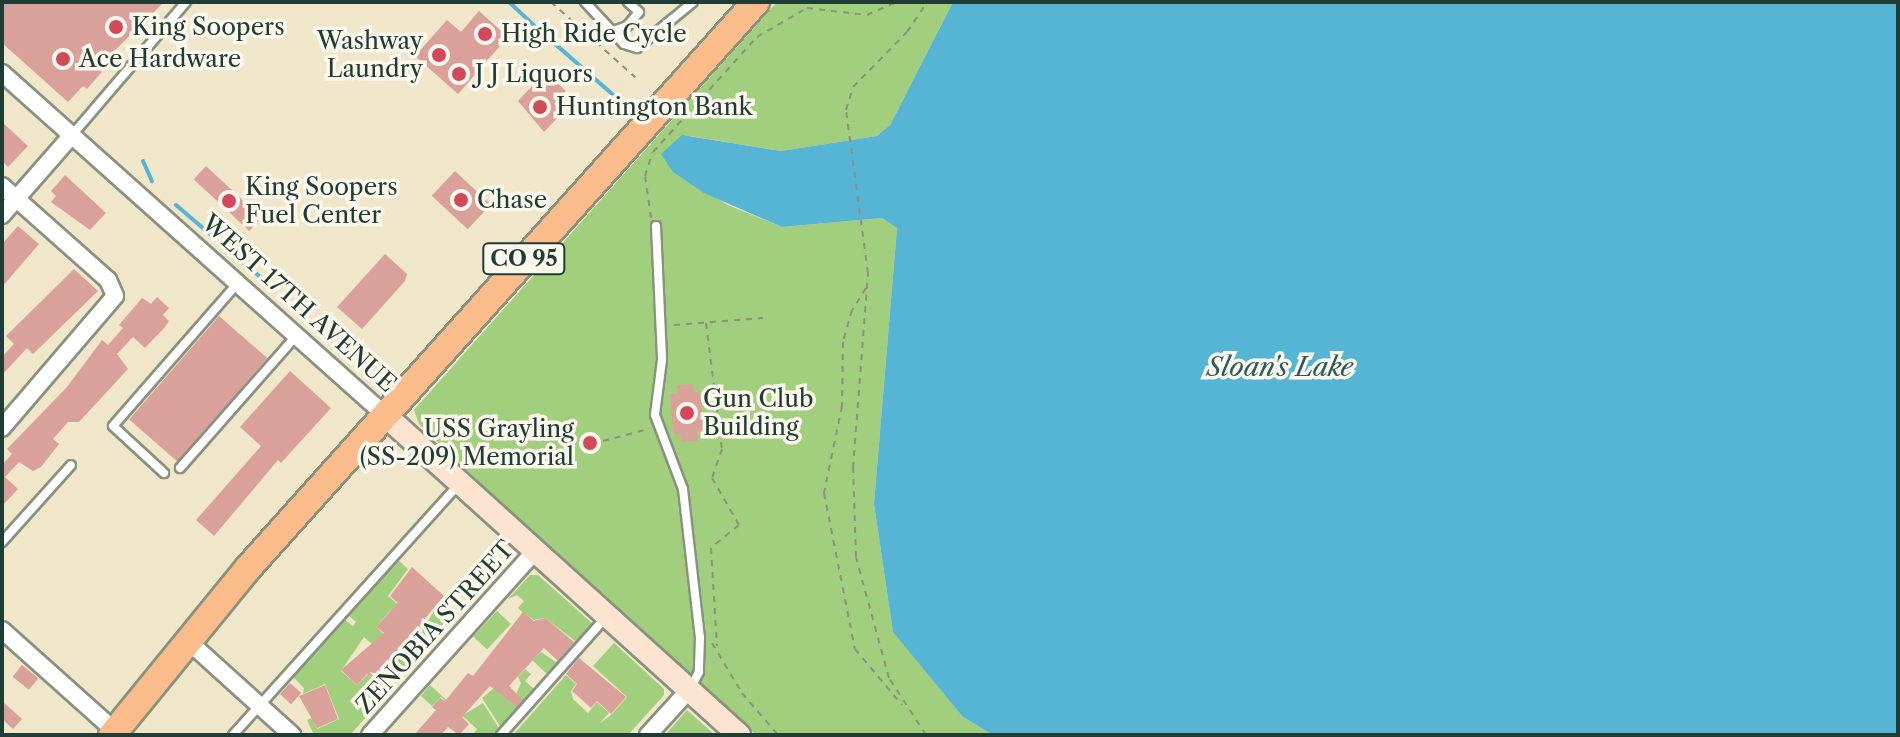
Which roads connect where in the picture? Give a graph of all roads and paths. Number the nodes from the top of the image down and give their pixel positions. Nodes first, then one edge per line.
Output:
1 (186, 2) edge
2 (551, 2) edge
3 (585, 2) edge
4 (628, 2) edge
5 (693, 2) edge
6 (756, 2) edge
7 (896, 2) edge
8 (927, 2) edge
9 (616, 30) junction
10 (2, 73) edge
11 (635, 77) dead end
12 (72, 135) junction
13 (2, 186) edge
14 (16, 199) junction
15 (2, 215) edge
16 (656, 226) joint
17 (238, 284) junction
18 (867, 286) junction
19 (763, 318) dead end
20 (706, 323) junction
21 (661, 327) junction
22 (296, 336) junction
23 (386, 416) junction
24 (658, 426) junction
25 (2, 428) edge
26 (603, 441) dead end
27 (71, 465) dead end
28 (180, 468) dead end
29 (164, 473) dead end
30 (460, 483) junction
31 (2, 542) edge
32 (535, 551) junction
33 (607, 616) junction
34 (2, 630) edge
35 (700, 638) junction
36 (187, 640) junction
37 (717, 646) junction
38 (689, 690) junction
39 (259, 706) junction
40 (905, 708) junction
41 (105, 731) edge
42 (233, 735) edge
43 (292, 735) edge
44 (370, 735) edge
45 (501, 735) edge
46 (648, 735) edge
47 (739, 735) edge
48 (778, 735) edge
49 (926, 735) edge

1 - 12 lane
2 - 11 path
3 - 9 lane
4 - 9 lane
5 - 9 lane
6 - 23 main road, CO 95
7 - 16 path
8 - 18 path
10 - 12 street, WEST 17TH AVENUE
12 - 14 street
12 - 17 street, WEST 17TH AVENUE
13 - 14 street
14 - 15 street
14 - 25 street
16 - 21 lane
17 - 22 street, WEST 17TH AVENUE
17 - 29 lane
18 - 40 path
18 - 40 path
19 - 20 path
20 - 21 path
20 - 37 path
21 - 24 lane
22 - 23 street, WEST 17TH AVENUE
22 - 28 lane
23 - 30 street, WEST 17TH AVENUE
23 - 36 main road, CO 95
24 - 26 path
24 - 35 lane
27 - 31 lane
30 - 32 street, WEST 17TH AVENUE
30 - 39 lane
32 - 33 street, WEST 17TH AVENUE
32 - 44 street, ZENOBIA STREET
33 - 38 street, WEST 17TH AVENUE
33 - 45 lane
34 - 41 street
35 - 37 path
35 - 38 lane
36 - 39 street
36 - 41 main road, CO 95
37 - 48 path
38 - 46 street
38 - 47 street, WEST 17TH AVENUE
39 - 42 lane
39 - 43 street
40 - 49 path

